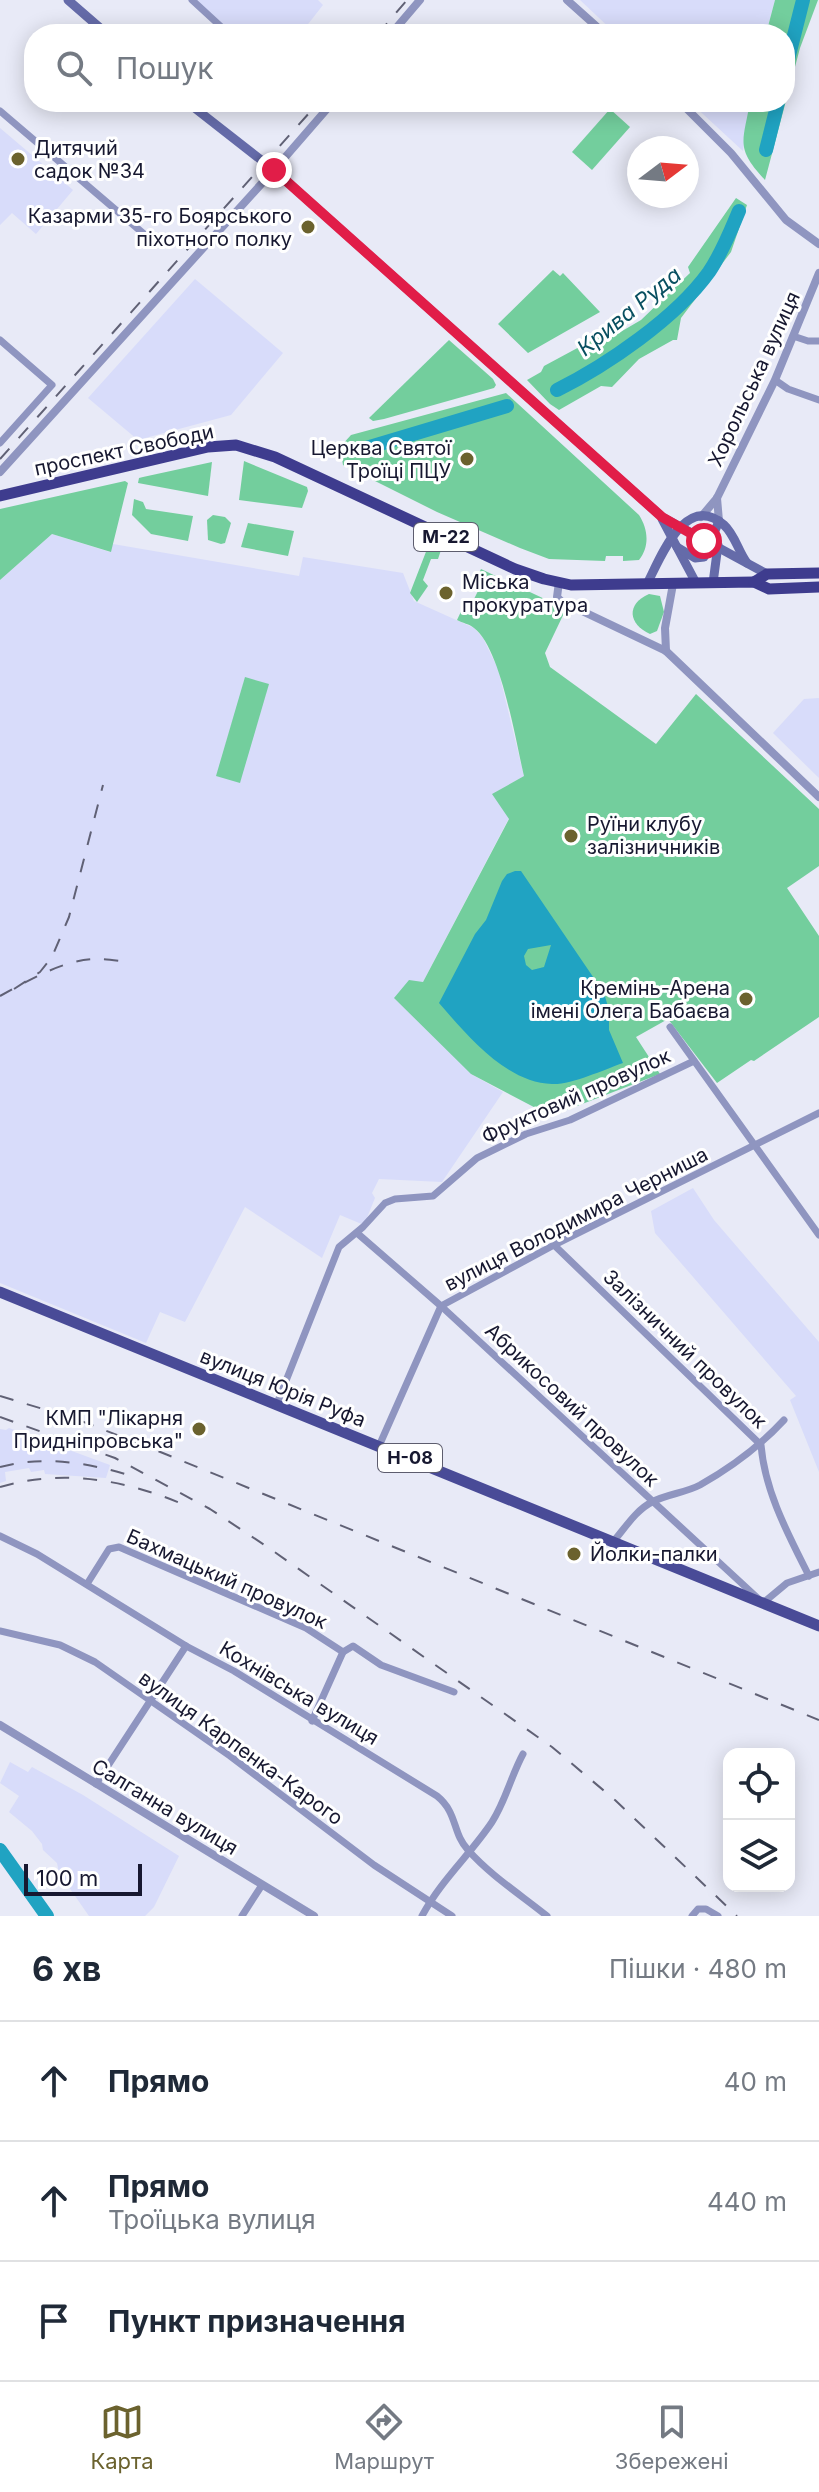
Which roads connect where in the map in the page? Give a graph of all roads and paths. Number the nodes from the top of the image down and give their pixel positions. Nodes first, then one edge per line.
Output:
1 (68, 0) edge
2 (192, 0) edge
3 (420, 0) edge
4 (567, 0) edge
5 (96, 24) edge
6 (218, 24) edge
7 (400, 24) edge
8 (594, 24) edge
9 (0, 111) edge
10 (200, 112) edge
11 (324, 112) edge
12 (690, 112) edge
13 (274, 170) junction
14 (144, 234) dead end
15 (819, 244) edge
16 (818, 279) edge
17 (793, 336) junction
18 (0, 340) edge
19 (819, 341) edge
20 (775, 380) junction
21 (819, 400) edge
22 (0, 443) edge
23 (0, 472) edge
24 (0, 496) edge
25 (717, 498) junction
26 (701, 517) junction
27 (719, 521) junction
28 (675, 538) junction
29 (710, 547) junction
30 (690, 555) junction
31 (753, 567) junction
32 (819, 573) edge
33 (767, 574) junction
34 (559, 582) junction
35 (754, 582) junction
36 (696, 583) junction
37 (713, 583) junction
38 (647, 584) junction
39 (673, 584) junction
40 (819, 587) edge
41 (666, 651) junction
42 (819, 797) edge
43 (670, 1027) dead end
44 (694, 1061) junction
45 (819, 1113) edge
46 (756, 1147) junction
47 (357, 1233) junction
48 (819, 1235) edge
49 (554, 1245) junction
50 (0, 1292) edge
51 (441, 1306) junction
52 (276, 1406) junction
53 (784, 1420) dead end
54 (761, 1445) junction
55 (379, 1446) junction
56 (652, 1502) junction
57 (0, 1536) edge
58 (613, 1542) junction
59 (819, 1572) edge
60 (809, 1576) junction
61 (87, 1584) junction
62 (763, 1603) junction
63 (819, 1626) edge
64 (0, 1631) edge
65 (186, 1646) junction
66 (343, 1652) junction
67 (454, 1692) dead end
68 (152, 1703) junction
69 (312, 1721) junction
70 (0, 1725) edge
71 (523, 1754) dead end
72 (96, 1784) junction
73 (468, 1851) junction
74 (262, 1885) junction
75 (430, 1901) junction
76 (695, 1913) edge
77 (242, 1916) edge
78 (314, 1916) edge
79 (422, 1916) edge
80 (452, 1916) edge
81 (547, 1916) edge
82 (718, 1916) edge

1 - 5 main road
2 - 6 street
3 - 7 street
4 - 8 street
9 - 14 street
10 - 13 main road
11 - 13 street
12 - 15 street
13 - 23 street
13 - 28 main road
16 - 17 street, Хорольська вулиця
17 - 19 street
17 - 20 street, Хорольська вулиця
18 - 22 street
20 - 21 street
20 - 25 street, Хорольська вулиця
24 - 34 highway, проспект Свободи / М-22
25 - 26 street, Хорольська вулиця
25 - 27 street
26 - 27 main road
26 - 28 main road
27 - 29 main road
27 - 31 main road
28 - 29 main road
28 - 30 main road
28 - 36 main road
28 - 38 main road
29 - 30 main road
29 - 30 main road
29 - 31 main road
29 - 37 main road
31 - 33 main road
32 - 33 highway
33 - 35 highway
34 - 38 highway, проспект Свободи / М-22
34 - 41 street
35 - 37 highway, проспект Свободи / М-22
35 - 40 highway, проспект Свободи / М-22
36 - 37 highway, проспект Свободи / М-22
36 - 39 highway, проспект Свободи / М-22
38 - 39 highway, проспект Свободи / М-22
39 - 41 street
41 - 42 street
43 - 44 street
44 - 46 street
44 - 47 street, Фруктовий провулок
45 - 46 street, вулиця Володимира Черниша
46 - 48 street
46 - 49 street, вулиця Володимира Черниша
47 - 51 street, Абрикосовий провулок
47 - 52 street, Фруктовий провулок
49 - 51 street, вулиця Володимира Черниша
49 - 54 street, Залізничний провулок
50 - 52 main road, вулиця Юрія Руфа / Н-08
51 - 55 street, вулиця Володимира Черниша
51 - 56 street, Абрикосовий провулок
52 - 55 main road, вулиця Юрія Руфа / Н-08
53 - 54 street
54 - 56 street
54 - 60 street, Залізничний провулок
55 - 58 main road, вулиця Юрія Руфа / Н-08
56 - 58 street
56 - 62 street, Абрикосовий провулок
57 - 61 street, Кохнівська вулиця
58 - 62 main road, вулиця Юрія Руфа / Н-08
59 - 60 street
60 - 62 street
61 - 65 street, Кохнівська вулиця
61 - 66 street, Бахмацький провулок
62 - 63 main road, вулиця Юрія Руфа / Н-08
64 - 68 street, вулиця Карпенка-Карого
65 - 68 street
65 - 69 street, Кохнівська вулиця
66 - 67 street, Бахмацький провулок
66 - 69 street
68 - 72 street
68 - 75 street, вулиця Карпенка-Карого
69 - 73 street, Кохнівська вулиця
70 - 72 street, Салганна вулиця
71 - 73 street
72 - 74 street, Салганна вулиця
73 - 75 street
73 - 81 street, Кохнівська вулиця
74 - 77 street
74 - 78 street, Салганна вулиця
75 - 79 street
75 - 80 street, вулиця Карпенка-Карого
76 - 82 street

